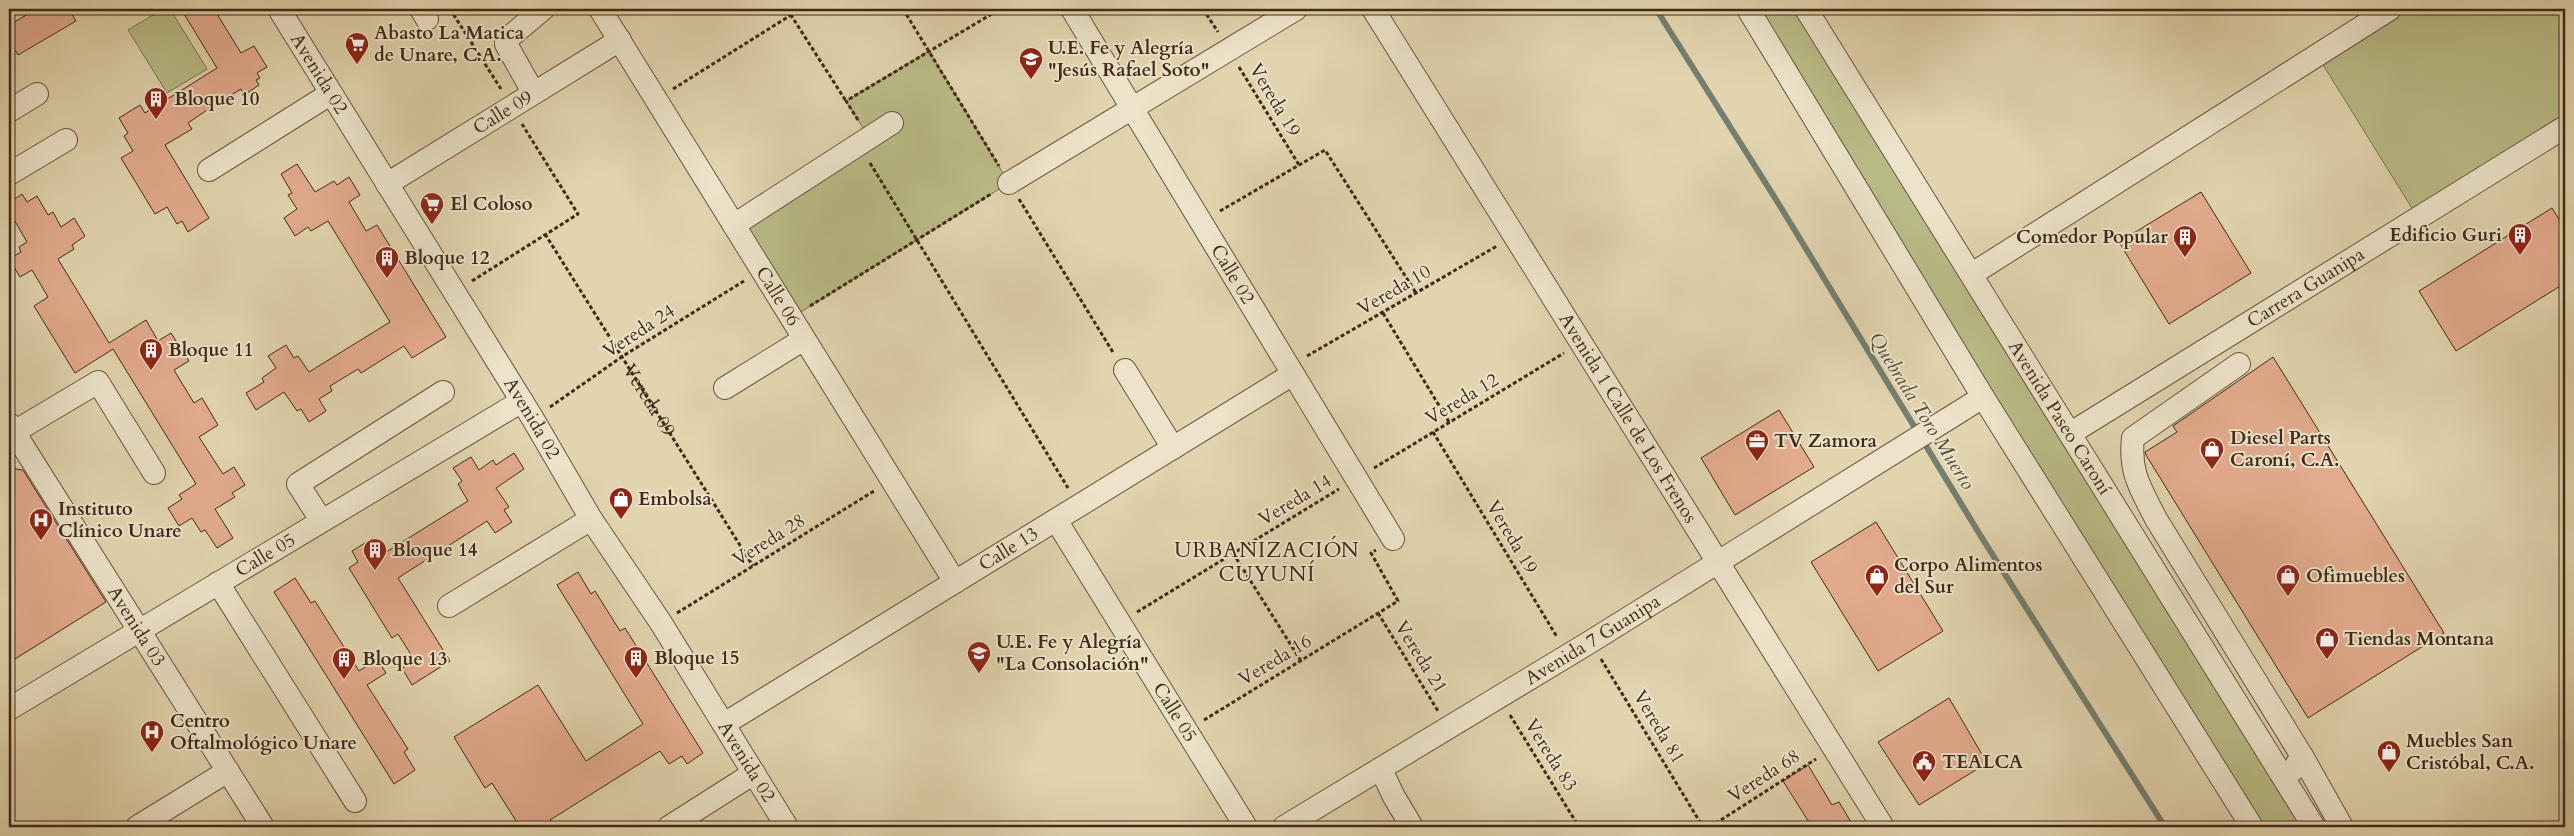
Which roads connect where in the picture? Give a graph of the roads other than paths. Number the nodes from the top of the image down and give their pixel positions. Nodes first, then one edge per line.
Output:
1 (278, 9) edge
2 (543, 9) edge
3 (600, 9) edge
4 (1072, 9) edge
5 (1296, 9) edge
6 (1373, 9) edge
7 (1748, 9) edge
8 (1806, 9) edge
9 (2385, 10) edge
10 (620, 40) junction
11 (533, 92) junction
12 (38, 94) dead end
13 (330, 94) junction
14 (1132, 108) junction
15 (9, 112) edge
16 (892, 123) dead end
17 (2565, 127) edge
18 (66, 140) dead end
19 (209, 170) dead end
20 (9, 174) edge
21 (1009, 183) road end
22 (387, 184) junction
23 (734, 225) junction
24 (1972, 274) junction
25 (804, 339) junction
26 (2239, 364) dead end
27 (1125, 370) road end
28 (1293, 374) junction
29 (725, 388) dead end
30 (444, 392) dead end
31 (1983, 397) junction
32 (527, 410) junction
33 (10, 430) edge
34 (2071, 433) junction
35 (1173, 448) junction
36 (154, 473) dead end
37 (591, 519) junction
38 (321, 520) junction
39 (1056, 520) junction
40 (1393, 539) road end
41 (1718, 560) junction
42 (218, 582) junction
43 (955, 582) junction
44 (449, 606) dead end
45 (140, 630) junction
46 (9, 709) edge
47 (724, 724) junction
48 (2302, 756) junction
49 (1381, 769) junction
50 (228, 771) junction
51 (754, 773) junction
52 (2283, 777) junction
53 (355, 801) dead end
54 (137, 827) edge
55 (263, 827) edge
56 (668, 827) edge
57 (787, 827) edge
58 (1246, 827) edge
59 (1284, 827) edge
60 (1412, 827) edge
61 (1883, 827) edge
62 (2252, 827) edge
63 (2314, 827) edge
64 (2342, 827) edge

1 - 13 street, Avenida 02
2 - 11 street
3 - 10 street, Calle 06
4 - 14 street, Calle 02
5 - 14 street
6 - 41 street, Avenida 1 Calle de Los Frenos
7 - 31 street
8 - 24 street, Avenida Paseo Caroní
9 - 24 street
10 - 11 street, Calle 09
10 - 23 street, Calle 06
11 - 22 street, Calle 09
12 - 15 street
13 - 19 street
13 - 22 street, Avenida 02
14 - 21 street
14 - 28 street, Calle 02
16 - 23 street
17 - 34 street, Carrera Guanipa
18 - 20 street
22 - 32 street, Avenida 02
23 - 25 street, Calle 06
24 - 34 street, Avenida Paseo Caroní
25 - 29 street
25 - 43 street, Calle 06
26 - 48 street
27 - 35 street
28 - 35 street, Calle 13
28 - 40 street, Calle 02
30 - 38 street
31 - 41 street, Avenida 7 Guanipa
31 - 62 street
32 - 37 street, Avenida 02
32 - 38 street, Calle 05
33 - 36 street
33 - 45 street, Avenida 03
34 - 52 street, Avenida Paseo Caroní
35 - 39 street, Calle 13
37 - 44 street
37 - 47 street, Avenida 02
38 - 42 street, Calle 05
39 - 43 street, Calle 13
39 - 58 street, Calle 05
41 - 49 street, Avenida 7 Guanipa
41 - 61 street, Avenida 1 Calle de Los Frenos
42 - 45 street, Calle 05
42 - 53 street
43 - 47 street, Calle 13
45 - 46 street, Calle 05
45 - 50 street, Avenida 03
47 - 51 street, Avenida 02
48 - 52 street
48 - 64 street
49 - 59 street, Avenida 7 Guanipa
49 - 60 street
50 - 54 street
50 - 55 street, Avenida 03
51 - 56 street
51 - 57 street, Avenida 02
52 - 63 street, Avenida Paseo Caroní

